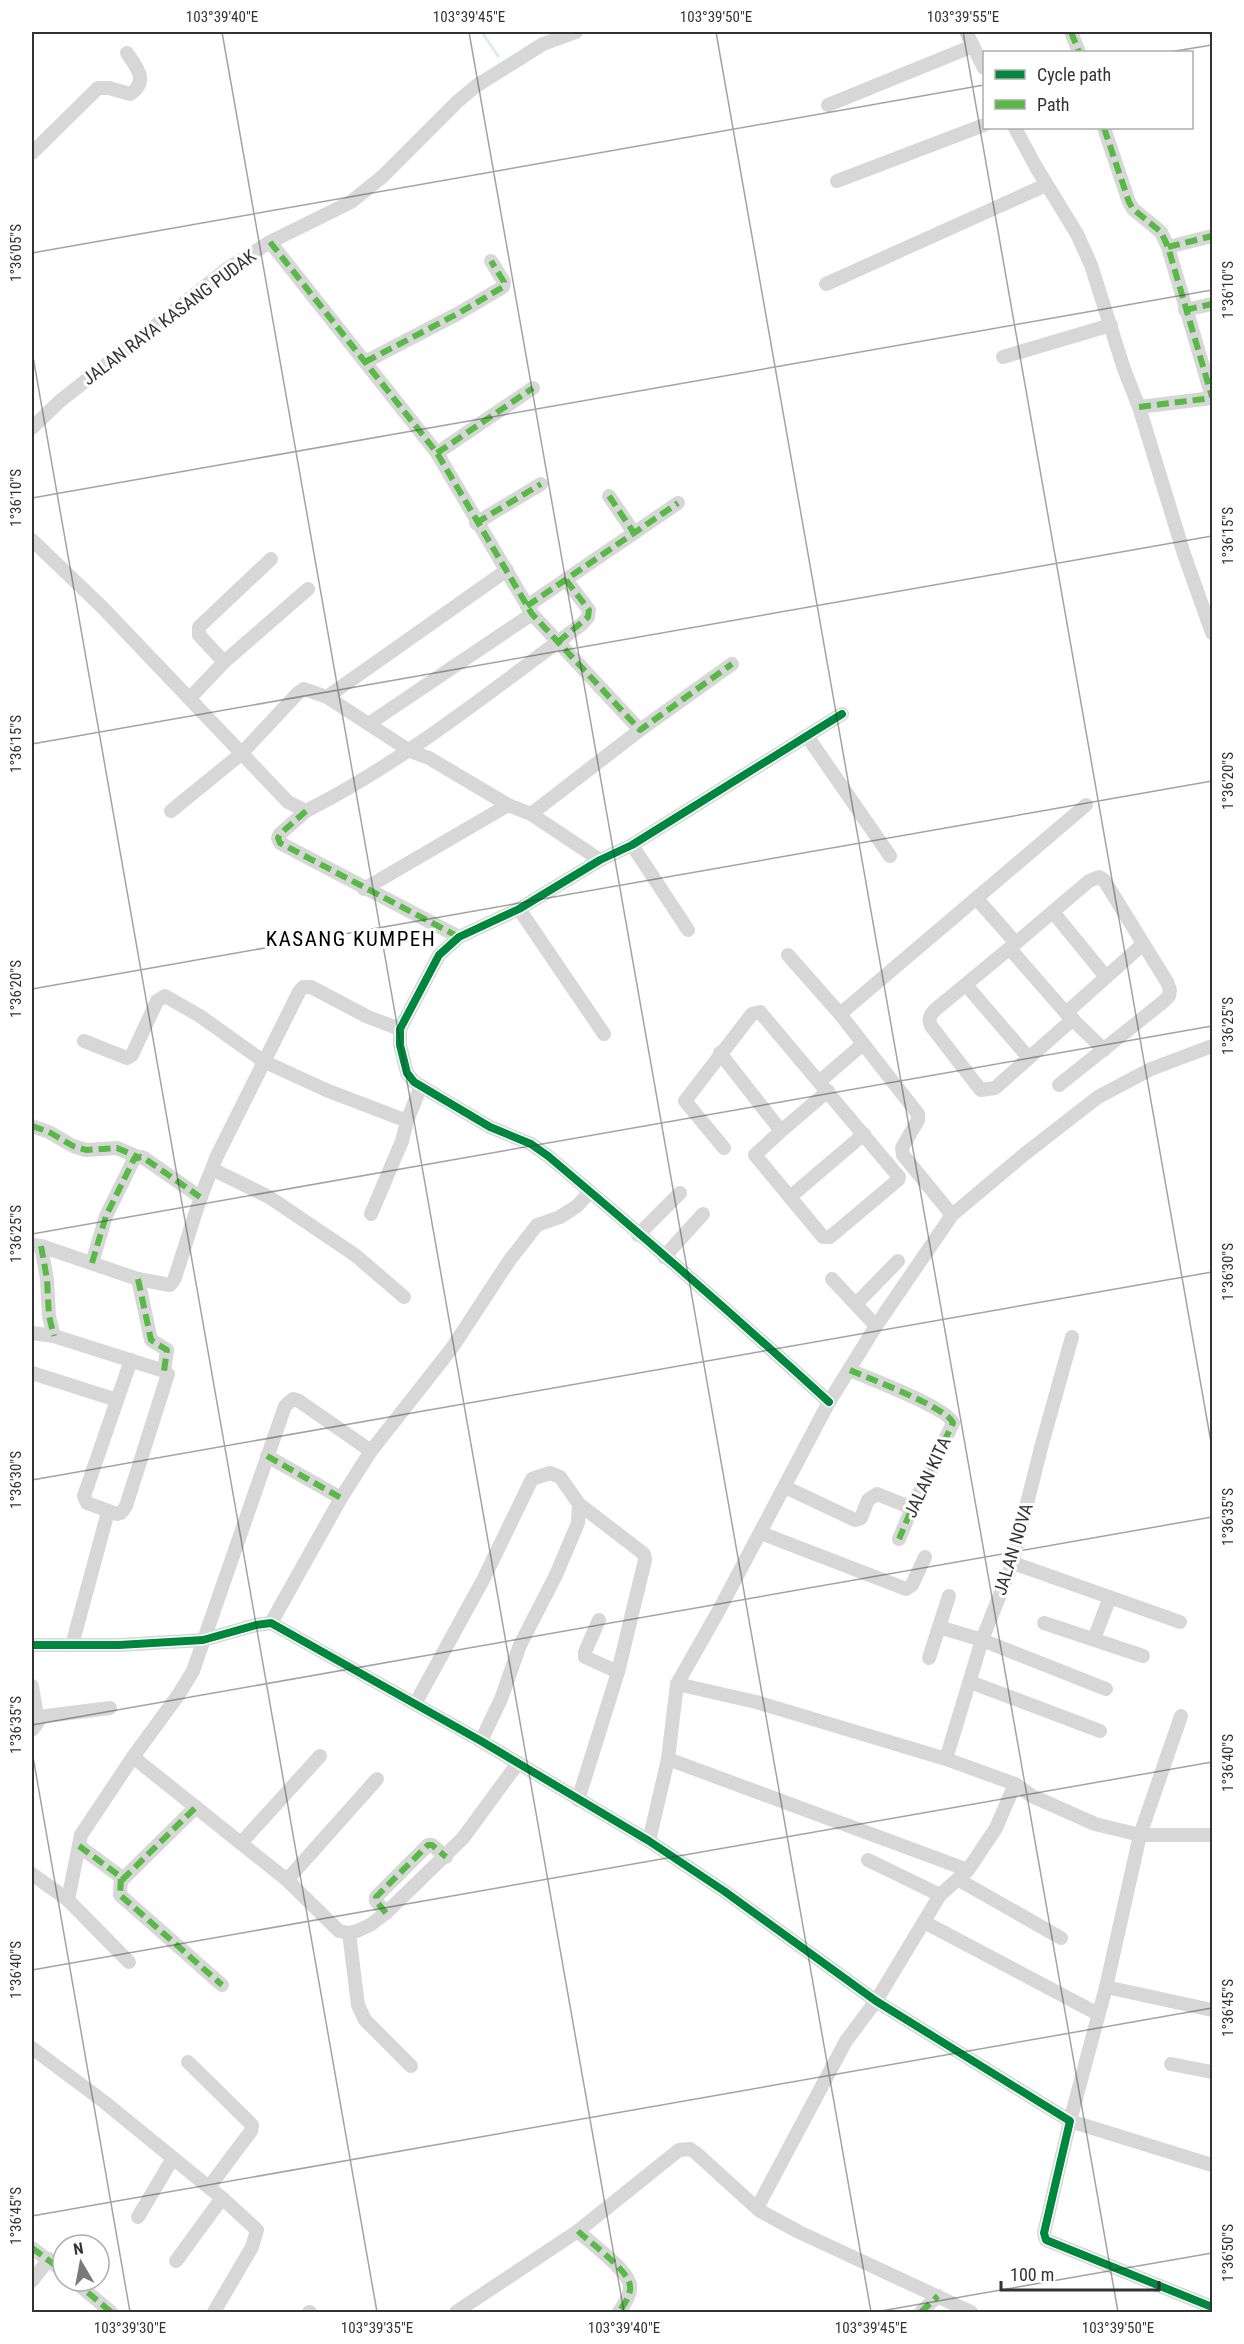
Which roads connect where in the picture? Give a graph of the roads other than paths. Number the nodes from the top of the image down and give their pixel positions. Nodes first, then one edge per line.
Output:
1 (576, 32) edge
2 (966, 32) edge
3 (1071, 32) edge
4 (973, 46) junction
5 (1079, 51) edge
6 (128, 52) dead end
7 (983, 66) edge
8 (828, 105) dead end
9 (983, 125) edge
10 (1016, 129) edge
11 (1104, 129) edge
12 (32, 153) edge
13 (837, 181) dead end
14 (1046, 185) junction
15 (1212, 236) edge
16 (270, 242) junction
17 (1168, 247) junction
18 (491, 261) dead end
19 (826, 284) dead end
20 (1212, 304) edge
21 (1185, 309) junction
22 (1111, 325) junction
23 (1003, 357) dead end
24 (365, 362) junction
25 (533, 388) dead end
26 (1212, 398) edge
27 (1138, 407) junction
28 (32, 428) edge
29 (436, 453) junction
30 (541, 484) dead end
31 (609, 496) dead end
32 (678, 503) dead end
33 (476, 523) junction
34 (634, 533) junction
35 (32, 540) edge
36 (271, 559) dead end
37 (507, 570) junction
38 (566, 580) junction
39 (308, 589) dead end
40 (530, 610) junction
41 (1208, 610) edge
42 (1212, 633) edge
43 (558, 642) junction
44 (224, 662) junction
45 (732, 664) dead end
46 (190, 698) junction
47 (327, 698) junction
48 (842, 714) dead end
49 (370, 723) junction
50 (640, 730) junction
51 (807, 736) junction
52 (410, 751) junction
53 (241, 754) junction
54 (508, 805) junction
55 (1086, 805) dead end
56 (171, 811) dead end
57 (306, 811) junction
58 (531, 814) junction
59 (632, 845) junction
60 (890, 856) dead end
61 (600, 860) junction
62 (364, 889) junction
63 (977, 900) junction
64 (519, 909) junction
65 (1053, 912) junction
66 (688, 930) dead end
67 (459, 937) junction
68 (1142, 945) junction
69 (1013, 946) junction
70 (788, 955) dead end
71 (1106, 977) junction
72 (966, 985) junction
73 (840, 1014) junction
74 (1069, 1016) junction
75 (400, 1029) junction
76 (604, 1034) dead end
77 (84, 1041) dead end
78 (863, 1044) junction
79 (1212, 1046) edge
80 (1104, 1050) junction
81 (720, 1053) junction
82 (1028, 1057) junction
83 (263, 1061) junction
84 (1059, 1085) dead end
85 (421, 1086) junction
86 (824, 1086) junction
87 (406, 1121) junction
88 (32, 1126) edge
89 (781, 1131) junction
90 (864, 1134) junction
91 (724, 1148) dead end
92 (138, 1157) junction
93 (212, 1169) junction
94 (590, 1192) junction
95 (680, 1193) dead end
96 (200, 1197) junction
97 (790, 1197) junction
98 (371, 1214) dead end
99 (703, 1214) dead end
100 (952, 1215) junction
101 (638, 1235) junction
102 (36, 1246) edge
103 (664, 1257) junction
104 (898, 1261) dead end
105 (92, 1263) junction
106 (138, 1279) junction
107 (832, 1279) dead end
108 (405, 1297) dead end
109 (856, 1304) junction
110 (876, 1326) junction
111 (32, 1332) edge
112 (54, 1336) junction
113 (1072, 1337) dead end
114 (131, 1360) junction
115 (850, 1370) junction
116 (164, 1371) junction
117 (32, 1373) edge
118 (117, 1400) junction
119 (829, 1402) junction
120 (371, 1451) junction
121 (267, 1456) junction
122 (785, 1487) junction
123 (341, 1498) junction
124 (579, 1504) junction
125 (912, 1508) junction
126 (108, 1512) junction
127 (761, 1533) junction
128 (899, 1539) dead end
129 (925, 1557) dead end
130 (1011, 1567) junction
131 (949, 1596) dead end
132 (1110, 1597) junction
133 (599, 1620) dead end
134 (1180, 1622) dead end
135 (271, 1623) junction
136 (1044, 1623) dead end
137 (939, 1627) junction
138 (1094, 1639) junction
139 (203, 1640) junction
140 (981, 1640) junction
141 (32, 1645) edge
142 (72, 1645) junction
143 (1143, 1656) dead end
144 (929, 1658) dead end
145 (618, 1671) junction
146 (970, 1682) junction
147 (677, 1684) junction
148 (32, 1686) edge
149 (1106, 1689) dead end
150 (415, 1704) junction
151 (110, 1708) dead end
152 (1181, 1716) dead end
153 (35, 1724) edge
154 (1100, 1731) dead end
155 (481, 1741) junction
156 (133, 1756) junction
157 (320, 1756) dead end
158 (668, 1759) junction
159 (946, 1759) junction
160 (518, 1764) junction
161 (377, 1779) dead end
162 (1015, 1784) junction
163 (578, 1800) junction
164 (196, 1807) junction
165 (1140, 1835) junction
166 (1212, 1835) edge
167 (650, 1841) junction
168 (241, 1843) junction
169 (79, 1846) junction
170 (446, 1857) junction
171 (868, 1860) dead end
172 (32, 1874) edge
173 (964, 1875) junction
174 (122, 1880) junction
175 (287, 1880) junction
176 (940, 1895) junction
177 (68, 1900) junction
178 (386, 1913) junction
179 (924, 1922) junction
180 (349, 1933) junction
181 (1061, 1938) dead end
182 (129, 1962) dead end
183 (222, 1985) dead end
184 (1106, 1987) junction
185 (876, 2001) junction
186 (1212, 2010) edge
187 (1098, 2013) junction
188 (32, 2048) edge
189 (188, 2062) dead end
190 (1171, 2064) dead end
191 (411, 2066) dead end
192 (1212, 2072) edge
193 (1070, 2121) junction
194 (173, 2158) junction
195 (1212, 2165) edge
196 (209, 2187) junction
197 (222, 2198) junction
198 (757, 2208) junction
199 (138, 2217) dead end
200 (578, 2231) junction
201 (32, 2248) edge
202 (49, 2259) joint
203 (176, 2261) dead end
204 (32, 2281) edge
205 (88, 2293) edge
206 (938, 2296) junction
207 (1212, 2307) edge
208 (111, 2313) edge
209 (214, 2313) edge
210 (456, 2313) edge
211 (619, 2313) edge
212 (921, 2313) edge
213 (971, 2313) edge

1 - 16 street, JALAN RAYA KASANG PUDAK
2 - 4 street
3 - 5 street
4 - 7 street
4 - 8 street
6 - 12 street
9 - 13 street
10 - 14 street
11 - 17 street
14 - 19 street
14 - 22 street
15 - 17 street
16 - 24 street
16 - 28 street, JALAN RAYA KASANG PUDAK
17 - 21 street
18 - 24 street
20 - 21 street
21 - 26 street
22 - 23 street
22 - 27 street
24 - 29 street
25 - 29 street
26 - 27 street
27 - 41 street
29 - 33 street
30 - 33 street
31 - 34 street
32 - 34 street
33 - 37 street
34 - 38 street
35 - 46 street
36 - 44 street
37 - 40 street
37 - 47 street
38 - 40 street
38 - 43 street
39 - 44 street
40 - 43 street
40 - 49 street
41 - 42 street
43 - 50 street
43 - 52 street
44 - 46 street
45 - 50 street
46 - 53 street
47 - 49 street
47 - 53 street
48 - 51 street
49 - 52 street
50 - 58 street
51 - 59 street
51 - 60 street
52 - 54 street
52 - 57 street
53 - 56 street
53 - 57 street
54 - 58 street
54 - 62 street
55 - 63 street
57 - 62 street
58 - 61 street
59 - 61 street
59 - 66 street
61 - 64 street
62 - 67 street
63 - 69 street
63 - 73 street
64 - 67 street
64 - 76 street
65 - 68 street
65 - 69 street
65 - 71 street
67 - 75 street
68 - 71 street
68 - 80 street
69 - 72 street
69 - 74 street
70 - 73 street
71 - 74 street
72 - 82 street
72 - 82 street
73 - 78 street
74 - 80 street
74 - 82 street
75 - 83 street
75 - 85 street
77 - 83 street
78 - 86 street
78 - 100 street
79 - 100 street
80 - 84 street
81 - 86 street
81 - 89 street
81 - 91 street
83 - 87 street
83 - 93 street
85 - 87 street
85 - 94 street
86 - 89 street
86 - 90 street
87 - 98 street
88 - 92 street
89 - 97 street
90 - 97 street
90 - 97 street
92 - 96 street
92 - 105 street
93 - 96 street
93 - 108 street
94 - 101 street
94 - 120 street
95 - 101 street
96 - 106 street
99 - 103 street
100 - 110 street
101 - 103 street
102 - 105 street
102 - 112 street
103 - 119 street
104 - 109 street
105 - 106 street
106 - 116 street
107 - 109 street
109 - 110 street
110 - 115 street
111 - 112 street
112 - 114 street
113 - 130 street, JALAN NOVA
114 - 116 street
114 - 118 street
115 - 119 street
115 - 125 street, JALAN KITA
116 - 126 street
117 - 118 street
118 - 126 street
119 - 122 street
120 - 121 street
120 - 123 street
121 - 123 street
121 - 139 street
122 - 125 street
122 - 127 street
123 - 135 street
124 - 145 street
124 - 150 street
124 - 155 street
125 - 128 street, JALAN KITA
126 - 142 street
127 - 129 street
127 - 147 street
130 - 132 street
130 - 140 street, JALAN NOVA
131 - 137 street
132 - 134 street
132 - 138 street
133 - 145 street
135 - 139 street
135 - 150 street
136 - 138 street
137 - 140 street
137 - 144 street
138 - 143 street
139 - 142 street
139 - 156 street
140 - 146 street, JALAN NOVA
140 - 149 street
141 - 142 street
145 - 163 street
146 - 154 street
146 - 159 street, JALAN NOVA
147 - 158 street
147 - 159 street
148 - 153 street
150 - 155 street
151 - 153 street
152 - 165 street
155 - 160 street
156 - 164 street
156 - 169 street
157 - 168 street
158 - 167 street
158 - 173 street
159 - 162 street
160 - 163 street
160 - 170 street
161 - 175 street
162 - 165 street
162 - 173 street
163 - 167 street
164 - 168 street
164 - 174 street
165 - 166 street
165 - 184 street
167 - 185 street
168 - 175 street
169 - 174 street
169 - 177 street
170 - 178 street
170 - 178 street
171 - 176 street
172 - 177 street
173 - 176 street
173 - 181 street
174 - 183 street
175 - 180 street
176 - 179 street
177 - 182 street
178 - 180 street
179 - 185 street
179 - 187 street
180 - 191 street
184 - 186 street
184 - 187 street
185 - 193 street
185 - 198 street
187 - 193 street
188 - 194 street
189 - 196 street
190 - 192 street
193 - 195 street
193 - 207 street
194 - 196 street
194 - 199 street
196 - 197 street
197 - 203 street
197 - 209 street
198 - 200 street
198 - 206 street
200 - 210 street
200 - 211 street
201 - 202 street
202 - 204 street
205 - 208 street
206 - 212 street
206 - 213 street

